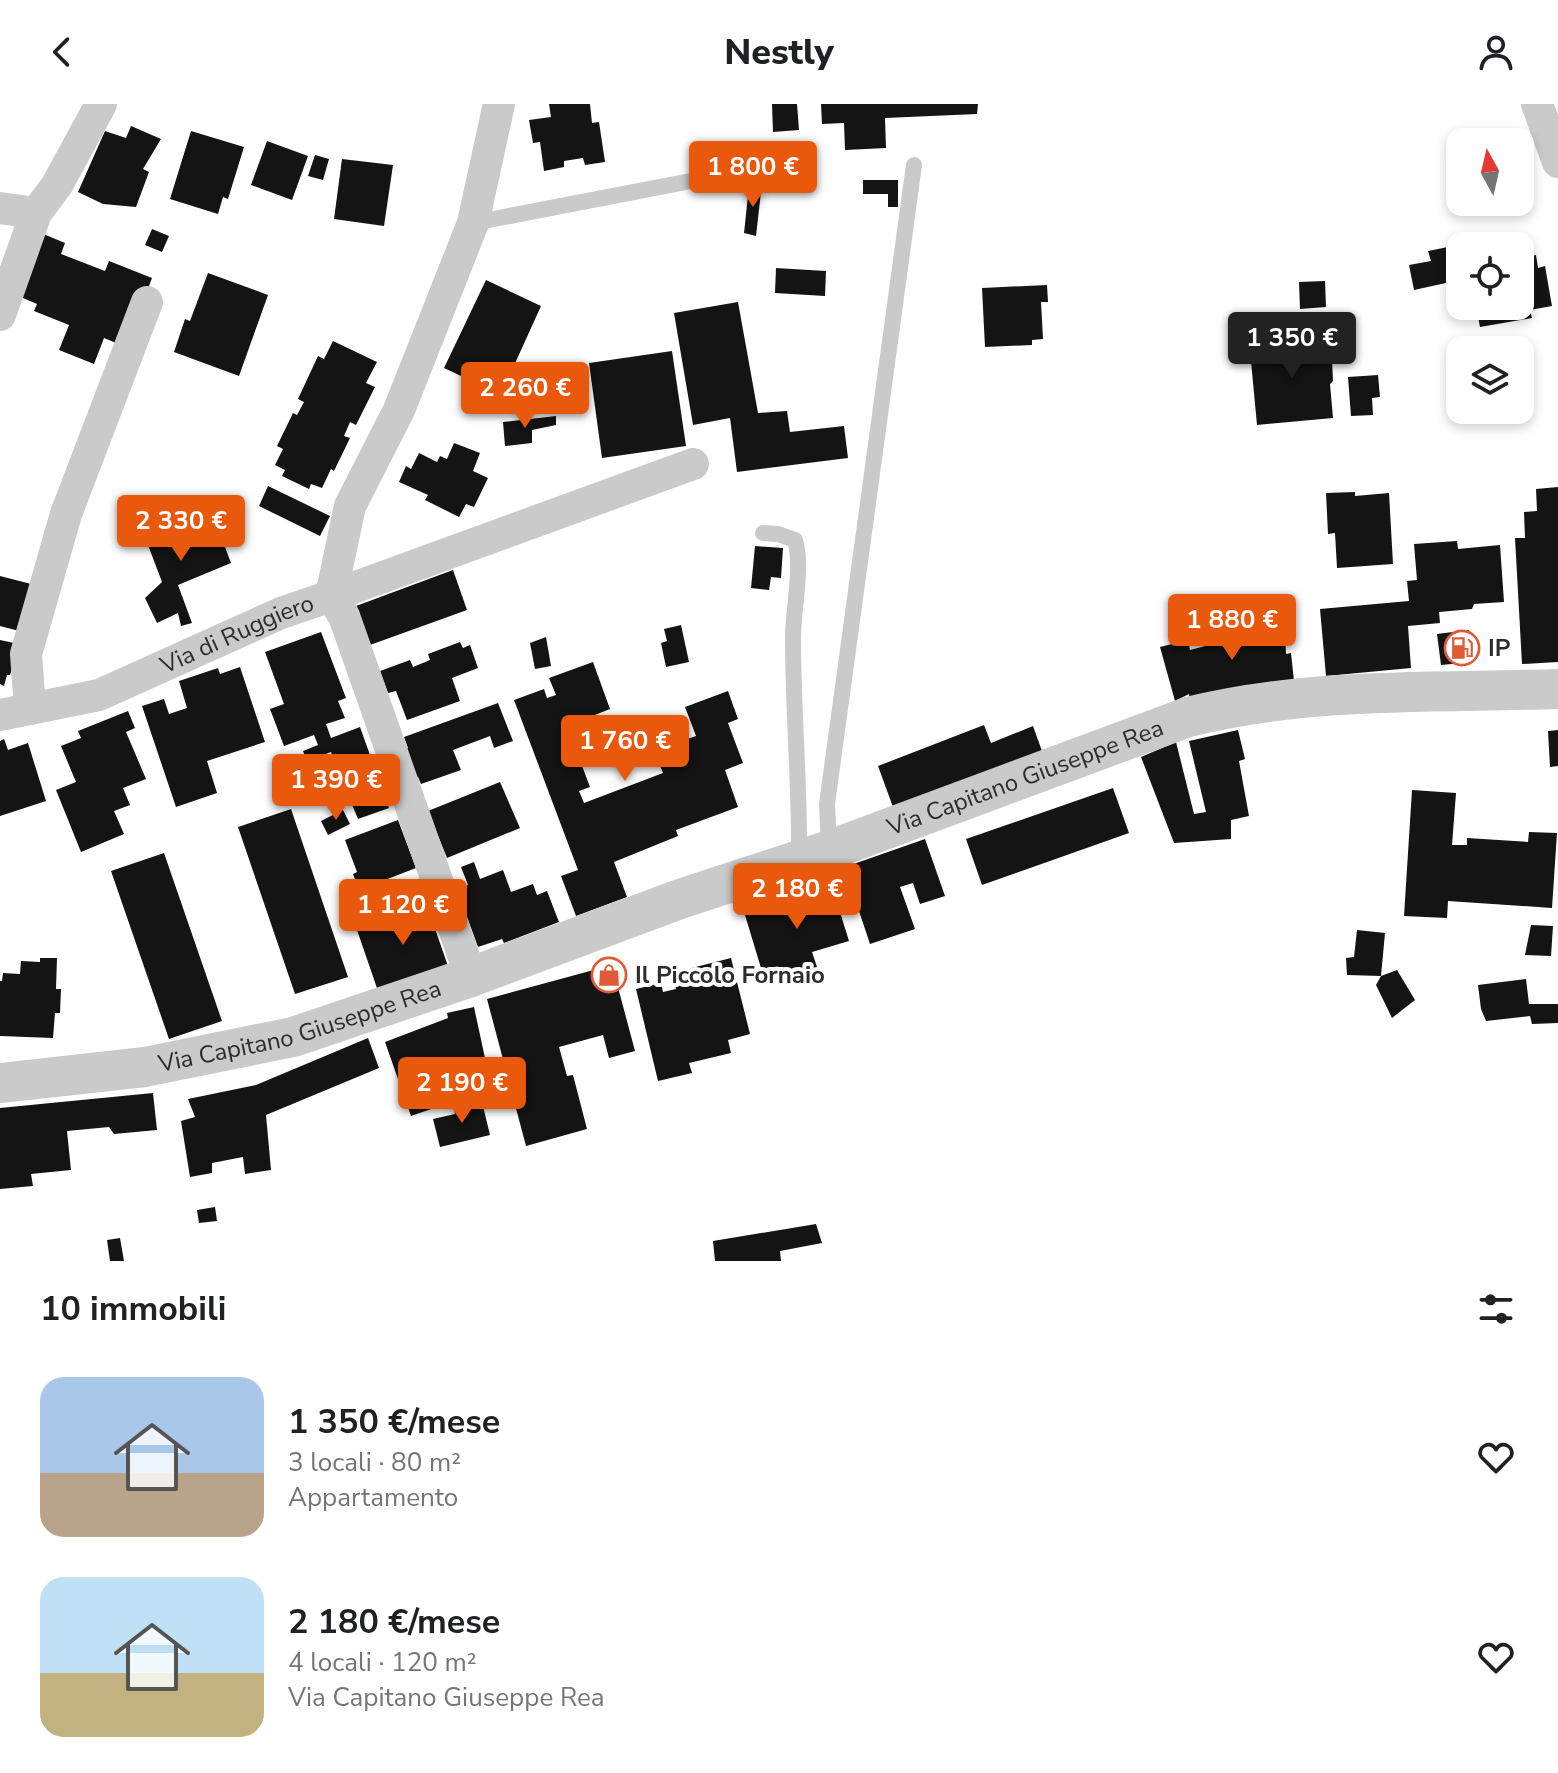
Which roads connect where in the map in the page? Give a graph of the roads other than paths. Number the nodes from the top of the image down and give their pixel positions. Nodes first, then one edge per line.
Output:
1 (101, 104) edge
2 (499, 104) edge
3 (1537, 104) edge
4 (1558, 162) edge
5 (784, 163) dead end
6 (914, 165) dead end
7 (0, 208) edge
8 (36, 213) junction
9 (473, 223) junction
10 (147, 302) dead end
11 (0, 315) edge
12 (693, 464) dead end
13 (763, 533) dead end
14 (331, 596) junction
15 (1558, 689) edge
16 (15, 712) edge
17 (814, 855) junction
18 (471, 977) junction
19 (0, 1083) edge

1 - 8 street
2 - 9 street
3 - 4 street
5 - 9 lane
6 - 17 lane
7 - 8 street
8 - 11 street
9 - 14 street
10 - 16 street, Via di Ruggiero
12 - 14 street
13 - 17 lane
14 - 16 street, Via di Ruggiero
14 - 18 street, Via di Ruggiero
15 - 17 street, Via Capitano Giuseppe Rea
17 - 18 street, Via Capitano Giuseppe Rea
18 - 19 street, Via Capitano Giuseppe Rea

